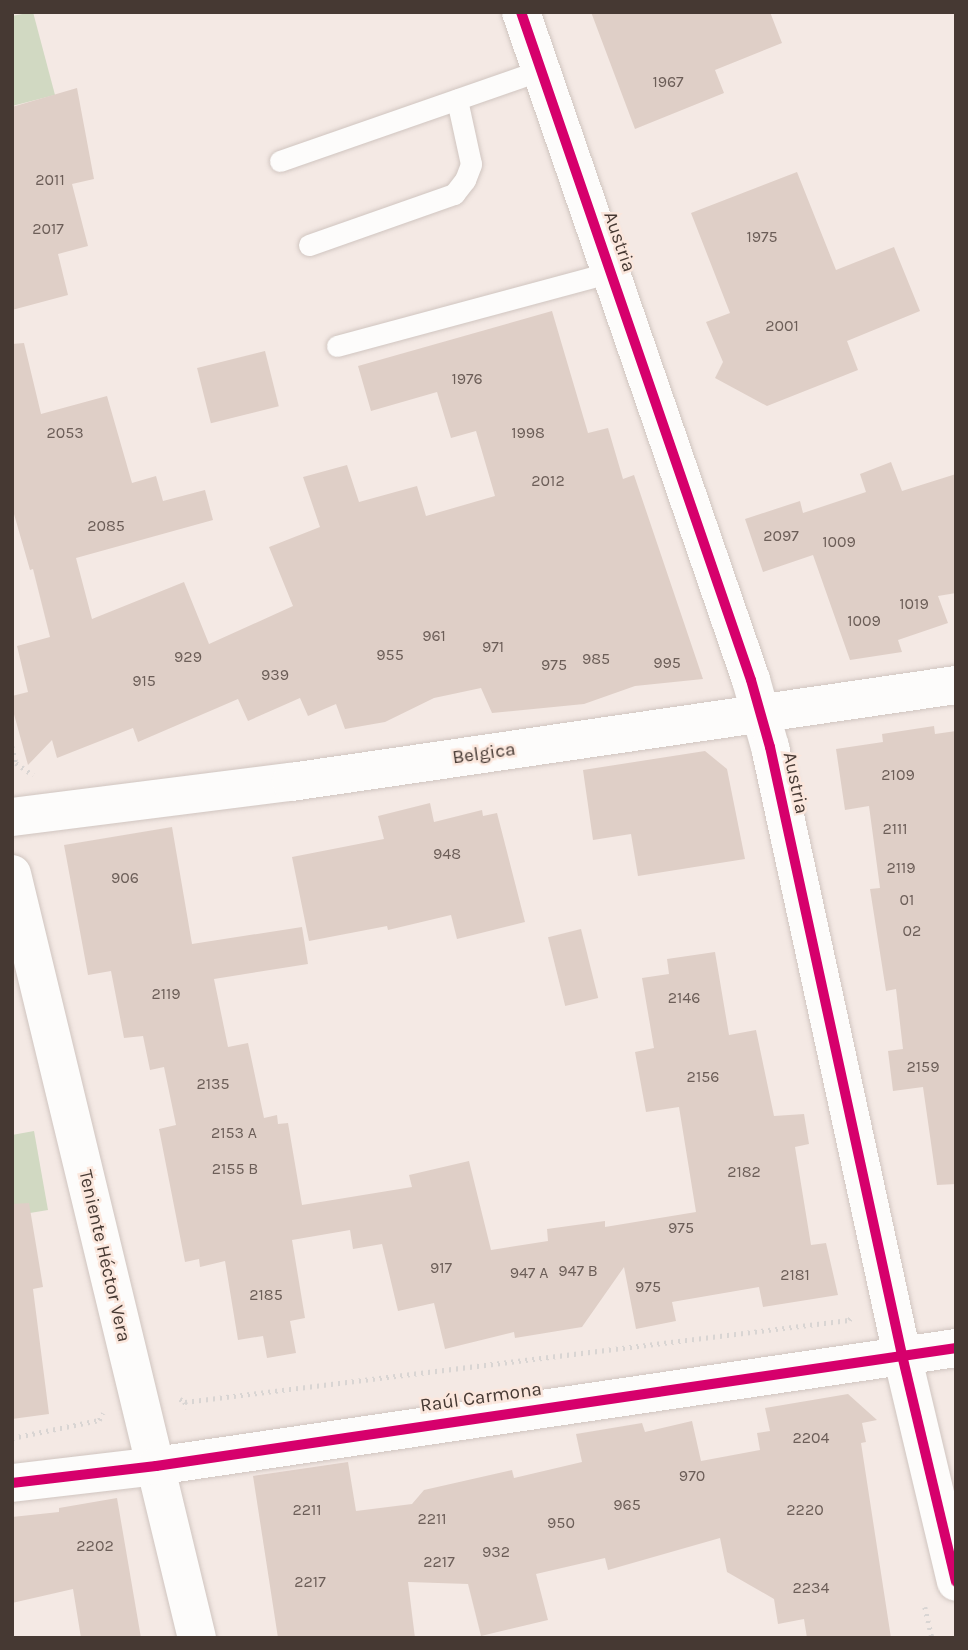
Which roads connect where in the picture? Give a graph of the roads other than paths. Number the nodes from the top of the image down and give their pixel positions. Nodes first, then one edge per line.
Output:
1 (522, 12) edge
2 (542, 71) junction
3 (457, 100) junction
4 (280, 161) dead end
5 (309, 245) dead end
6 (611, 272) junction
7 (337, 346) dead end
8 (956, 685) edge
9 (760, 714) junction
10 (12, 817) edge
11 (12, 874) edge
12 (956, 1348) edge
13 (902, 1354) junction
14 (156, 1466) junction
15 (12, 1483) edge
16 (939, 1590) edge
17 (197, 1638) edge

1 - 2 street, Austria
2 - 3 lane
2 - 6 street, Austria
3 - 4 lane
3 - 5 lane
6 - 7 lane
6 - 9 street, Austria
8 - 9 street, Belgica
9 - 10 street, Belgica
9 - 13 street, Austria
11 - 14 street, Teniente Héctor Vera
12 - 13 street, Raúl Carmona
13 - 14 street, Raúl Carmona
13 - 16 street, Austria
14 - 15 street, Raúl Carmona
14 - 17 street, Teniente Héctor Vera

